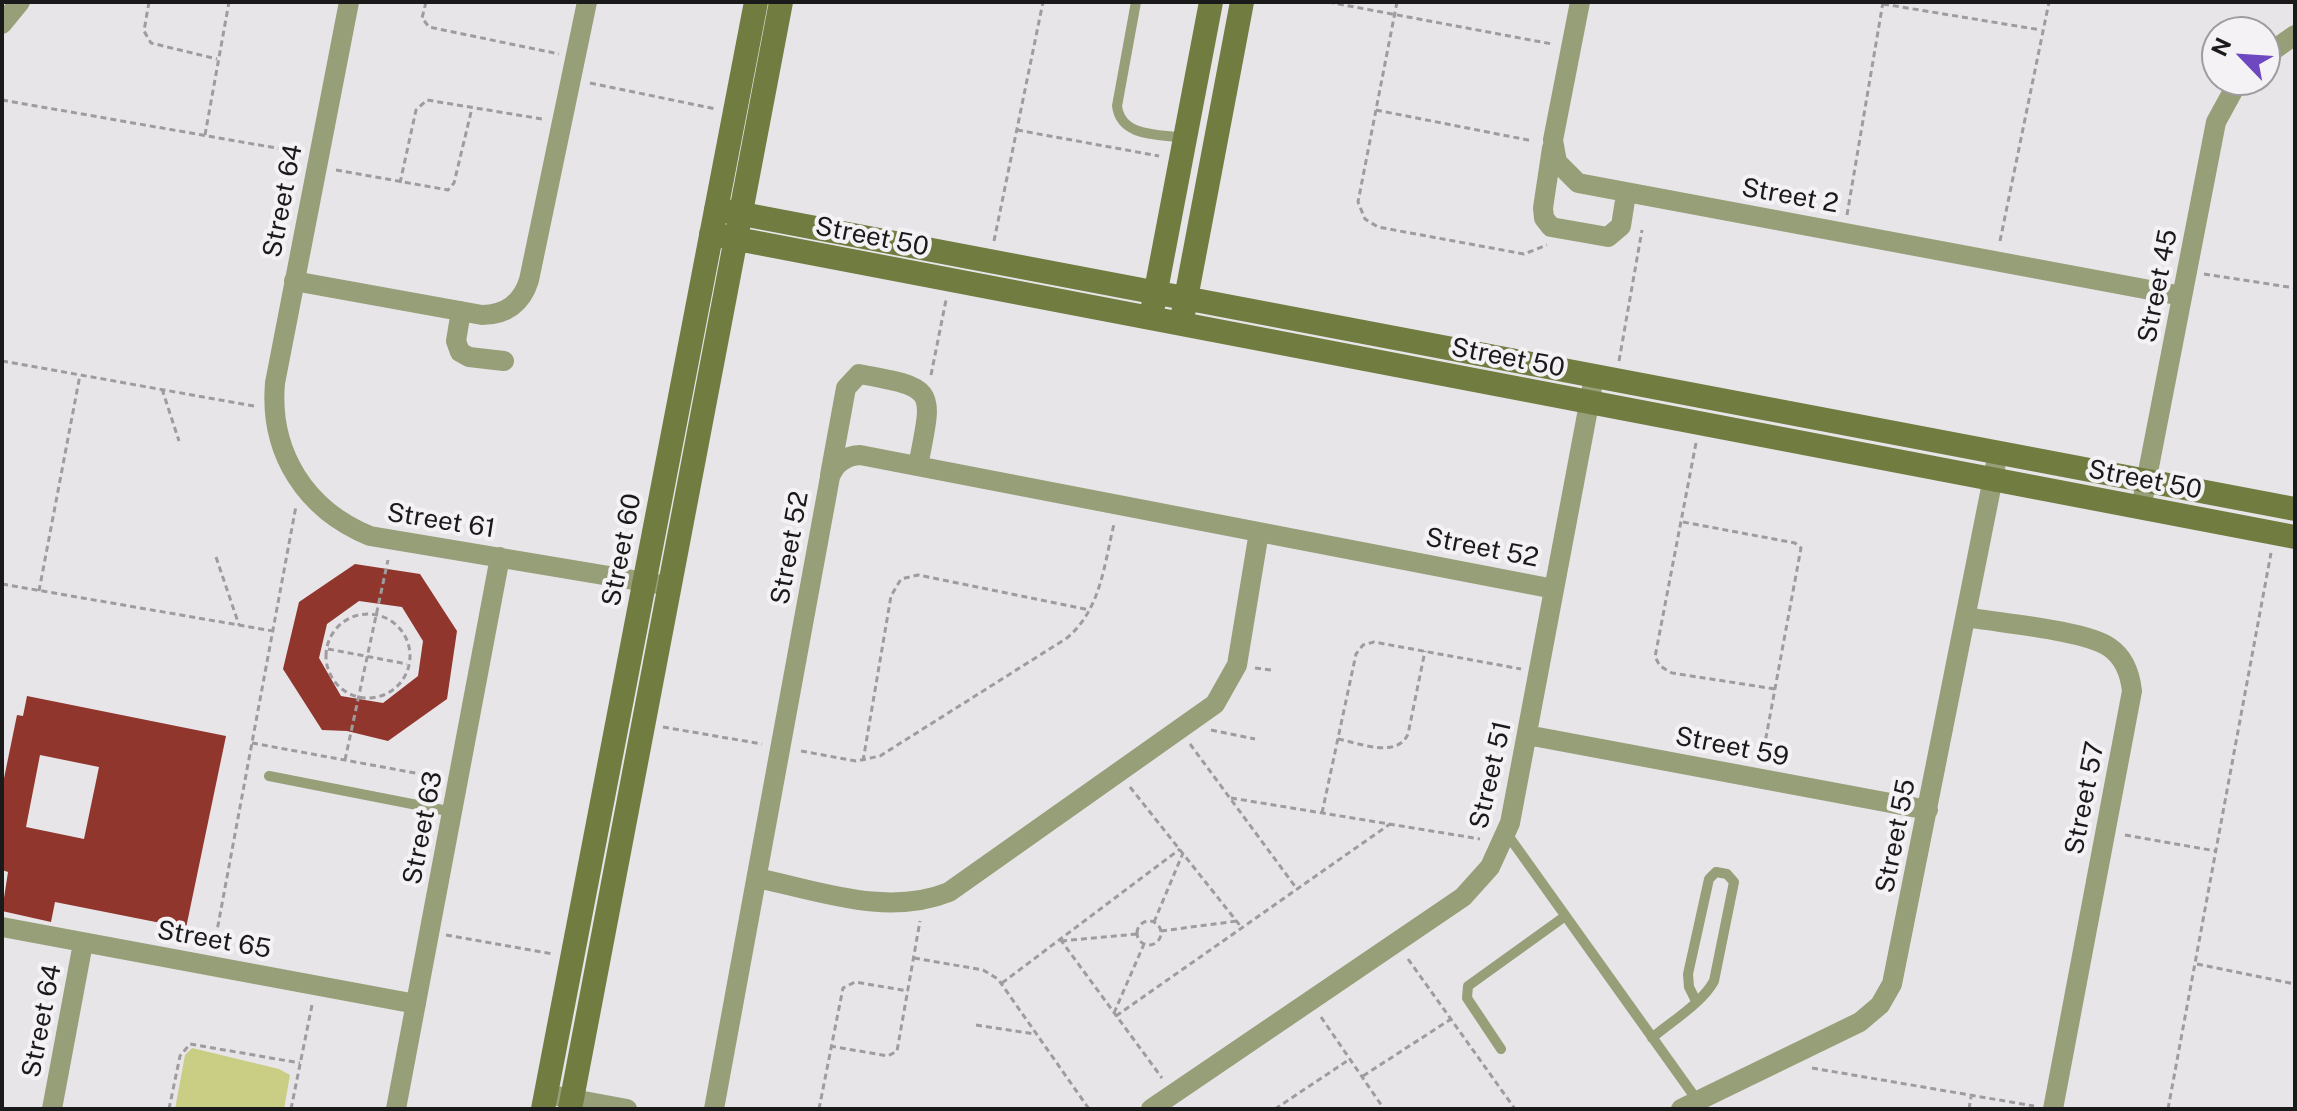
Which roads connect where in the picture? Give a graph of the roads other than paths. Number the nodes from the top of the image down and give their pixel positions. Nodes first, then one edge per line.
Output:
1 (20, 2) edge
2 (349, 2) edge
3 (587, 2) edge
4 (756, 2) edge
5 (781, 2) edge
6 (1136, 2) edge
7 (1211, 2) edge
8 (1242, 2) edge
9 (1580, 2) edge
10 (2, 24) edge
11 (2230, 96) edge
12 (1553, 142) junction
13 (1183, 149) junction
14 (1626, 194) junction
15 (728, 211) junction
16 (711, 234) junction
17 (735, 239) junction
18 (294, 281) junction
19 (1156, 292) junction
20 (2182, 296) junction
21 (1186, 298) junction
22 (461, 311) junction
23 (1151, 318) junction
24 (1181, 324) junction
25 (504, 361) dead end
26 (1605, 378) junction
27 (1589, 402) junction
28 (274, 409) joint
29 (1998, 453) junction
30 (918, 466) junction
31 (830, 477) junction
32 (1993, 480) junction
33 (2147, 481) junction
34 (2141, 508) junction
35 (2295, 509) edge
36 (1259, 532) junction
37 (2285, 535) edge
38 (500, 557) junction
39 (645, 582) junction
40 (669, 586) junction
41 (1554, 589) junction
42 (1966, 617) junction
43 (1527, 735) junction
44 (269, 776) dead end
45 (1928, 810) junction
46 (453, 812) junction
47 (1505, 838) junction
48 (757, 878) junction
49 (1564, 917) junction
50 (2, 927) edge
51 (83, 943) junction
52 (1696, 1001) junction
53 (416, 1004) junction
54 (1652, 1038) junction
55 (1501, 1049) dead end
56 (545, 1102) edge
57 (571, 1104) edge
58 (1689, 1104) edge
59 (2043, 1108) edge
60 (52, 1109) edge
61 (396, 1109) edge
62 (627, 1109) edge
63 (714, 1109) edge
64 (1151, 1109) edge

1 - 10 street
2 - 18 street, Street 64
3 - 22 street
4 - 15 street, Street 60
5 - 15 street, Street 60
6 - 13 lane
7 - 13 street
8 - 21 street
9 - 12 street
11 - 20 street, Street 45
12 - 14 street, Street 2
12 - 14 street
13 - 19 street
14 - 20 street, Street 2
15 - 16 street, Street 60
15 - 17 street, Street 60
15 - 19 street, Street 50
16 - 17 street, Street 50
16 - 39 street, Street 60
17 - 23 street, Street 50
17 - 40 street, Street 60
18 - 22 street
18 - 28 street, Street 64
19 - 21 street, Street 50
19 - 23 street
20 - 33 street, Street 45
21 - 24 street
21 - 26 street, Street 50
22 - 25 street
23 - 24 street, Street 50
24 - 27 street, Street 50
26 - 27 street, Street 51
26 - 29 street, Street 50
27 - 32 street, Street 50
27 - 41 street, Street 51
28 - 38 street, Street 61
29 - 32 street, Street 55
29 - 33 street, Street 50
30 - 31 street, Street 52
30 - 31 street
30 - 36 street, Street 52
31 - 48 street, Street 52
32 - 34 street, Street 50
32 - 42 street, Street 55
33 - 34 street, Street 45
33 - 35 street, Street 50
34 - 37 street, Street 50
36 - 41 street, Street 52
36 - 48 street
38 - 39 street, Street 61
38 - 46 street, Street 63
39 - 40 street, Street 61
39 - 56 street, Street 60
40 - 57 street, Street 60
41 - 43 street, Street 51
42 - 45 street, Street 55
42 - 59 street, Street 57
43 - 45 street, Street 59
43 - 47 street, Street 51
44 - 46 lane
45 - 58 street, Street 55
46 - 53 street, Street 63
47 - 49 lane
47 - 64 street, Street 51
48 - 63 street, Street 52
49 - 54 lane
49 - 55 lane
50 - 51 street, Street 65
51 - 53 street, Street 65
51 - 60 street, Street 64
52 - 52 lane
52 - 54 lane
53 - 61 street, Street 63
54 - 58 lane
56 - 57 street
57 - 62 street

